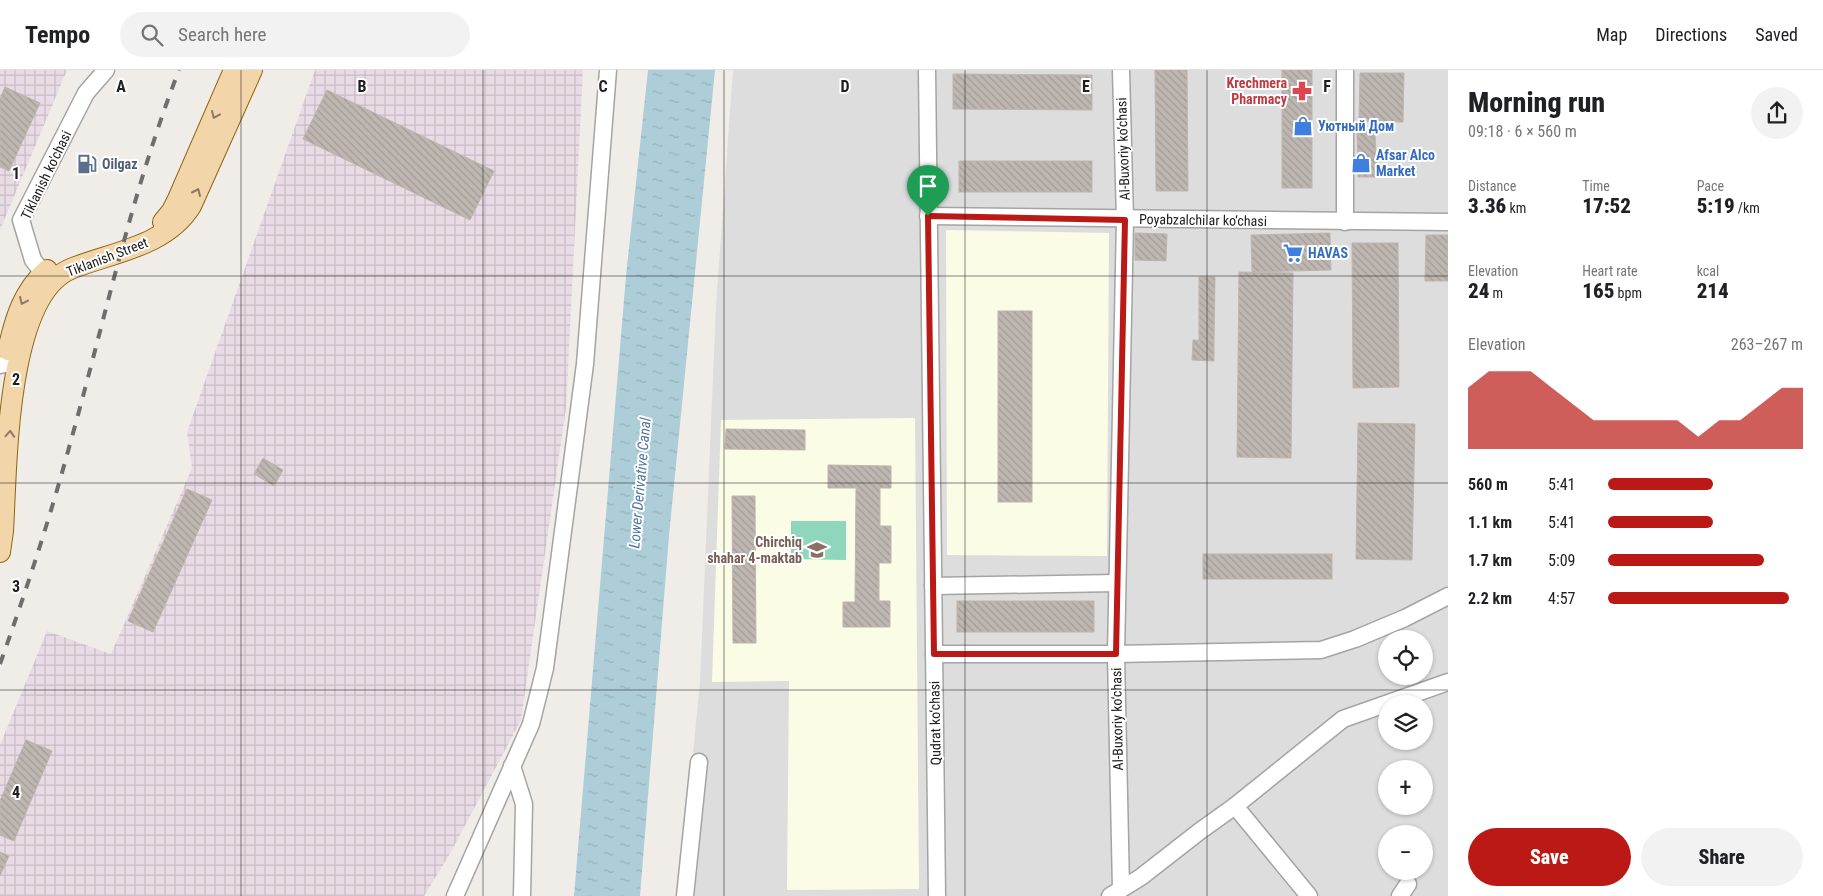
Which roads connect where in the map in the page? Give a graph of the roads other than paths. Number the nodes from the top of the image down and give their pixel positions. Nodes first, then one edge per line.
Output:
1 (106, 70) edge
2 (234, 70) edge
3 (252, 70) edge
4 (608, 70) edge
5 (927, 70) edge
6 (1121, 70) edge
7 (1345, 70) edge
8 (928, 216) junction
9 (1125, 220) junction
10 (1346, 222) junction
11 (1448, 222) edge
12 (47, 278) junction
13 (8, 365) edge
14 (0, 400) edge
15 (0, 552) edge
16 (1117, 582) junction
17 (933, 586) junction
18 (1448, 596) edge
19 (934, 654) junction
20 (1116, 654) junction
21 (1448, 682) edge
22 (699, 762) dead end
23 (512, 766) junction
24 (1235, 806) junction
25 (1115, 892) edge
26 (455, 896) edge
27 (522, 896) edge
28 (685, 896) edge
29 (938, 896) edge
30 (1309, 896) edge

1 - 12 street, Tiklanish ko'chasi
2 -> 12 main road, Tiklanish Street
12 -> 3 main road, Tiklanish Street
4 - 23 street
5 - 8 street, Qudrat ko‘chasi
6 - 9 street, Al-Buxoriy ko‘chasi
7 - 10 street
8 - 9 street, Poyabzalchilar ko‘chasi
8 - 17 street, Qudrat ko‘chasi
9 - 10 street, Poyabzalchilar ko‘chasi
9 - 16 street, Al-Buxoriy ko‘chasi
10 - 11 street, Poyabzalchilar ko‘chasi
12 - 13 main road, Tiklanish Street
13 - 14 main road, Tiklanish Street
15 -> 13 main road, Tiklanish Street
16 - 17 street
16 - 20 street, Al-Buxoriy ko‘chasi
17 - 19 street, Qudrat ko‘chasi
18 - 20 street
19 - 20 street
19 - 29 street, Qudrat ko‘chasi
20 - 25 street, Al-Buxoriy ko‘chasi
21 - 24 street
22 - 28 street
23 - 26 street
23 - 27 street
24 - 25 street
24 - 30 street

